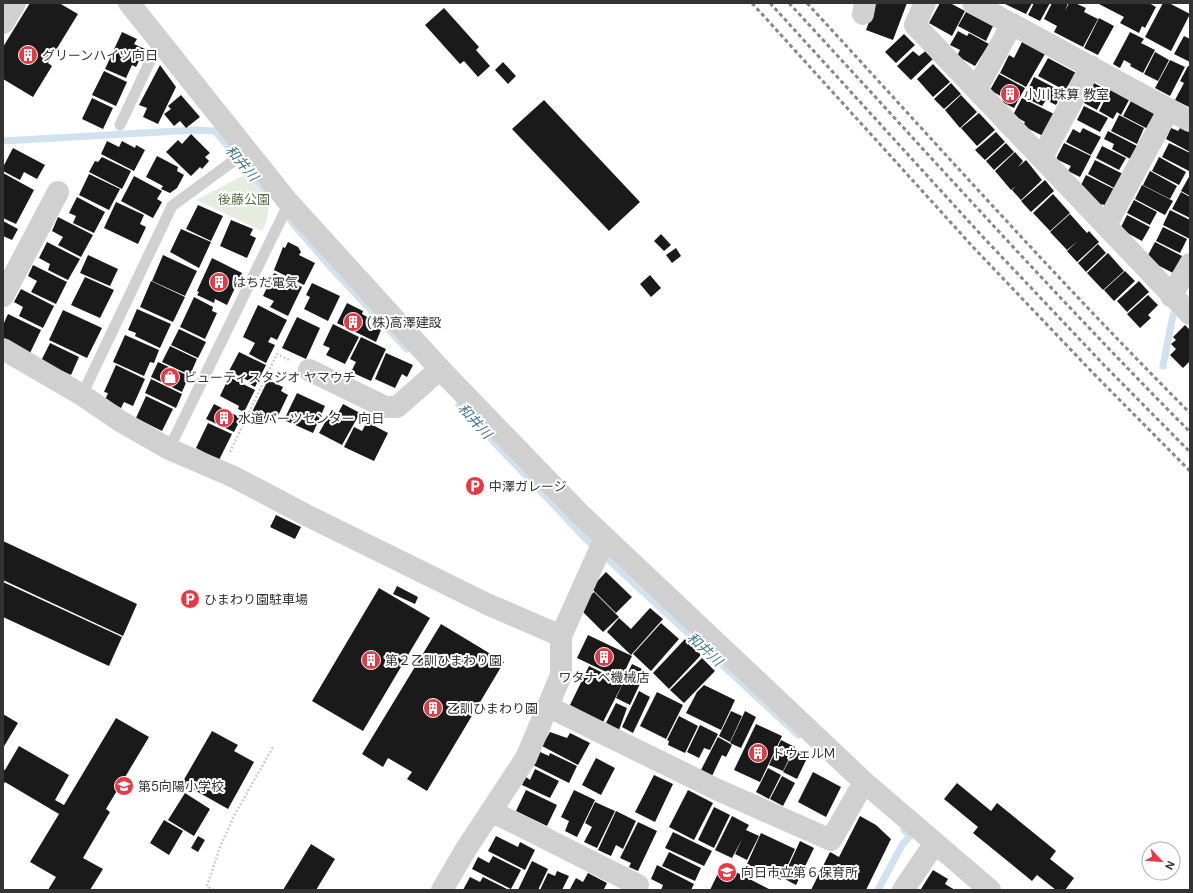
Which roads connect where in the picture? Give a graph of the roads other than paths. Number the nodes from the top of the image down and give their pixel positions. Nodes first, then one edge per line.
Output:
1 (15, 3) edge
2 (129, 3) edge
3 (925, 3) edge
4 (973, 3) edge
5 (3, 23) edge
6 (1012, 24) junction
7 (159, 42) junction
8 (1091, 66) junction
9 (977, 88) junction
10 (1169, 109) junction
11 (1190, 121) edge
12 (120, 126) dead end
13 (247, 151) junction
14 (1042, 157) junction
15 (58, 192) dead end
16 (289, 204) junction
17 (1106, 225) junction
18 (1190, 264) edge
19 (3, 296) edge
20 (1171, 296) junction
21 (1190, 314) edge
22 (3, 349) edge
23 (440, 369) junction
24 (309, 370) dead end
25 (82, 394) junction
26 (169, 449) junction
27 (605, 538) junction
28 (561, 636) junction
29 (549, 707) junction
30 (864, 782) junction
31 (491, 811) junction
32 (935, 842) junction
33 (442, 890) edge
34 (635, 890) edge
35 (903, 890) edge
36 (990, 890) edge

1 - 5 street
2 - 7 street
3 - 9 street
4 - 6 street
6 - 8 street
6 - 9 street
7 - 12 lane
7 - 13 street
8 - 10 street
8 - 14 street
9 - 14 street
10 - 11 street
10 - 17 street
13 - 16 street
13 - 25 lane
14 - 17 street
15 - 19 street
16 - 23 street
16 - 26 lane
17 - 20 street
18 - 20 street
20 - 21 street
22 - 25 street
23 - 24 street
23 - 27 street
25 - 26 street
26 - 28 street
27 - 28 street
27 - 30 street
28 - 29 street
29 - 30 street
29 - 31 street
30 - 32 street
31 - 33 street
31 - 34 street
32 - 35 street
32 - 36 street

